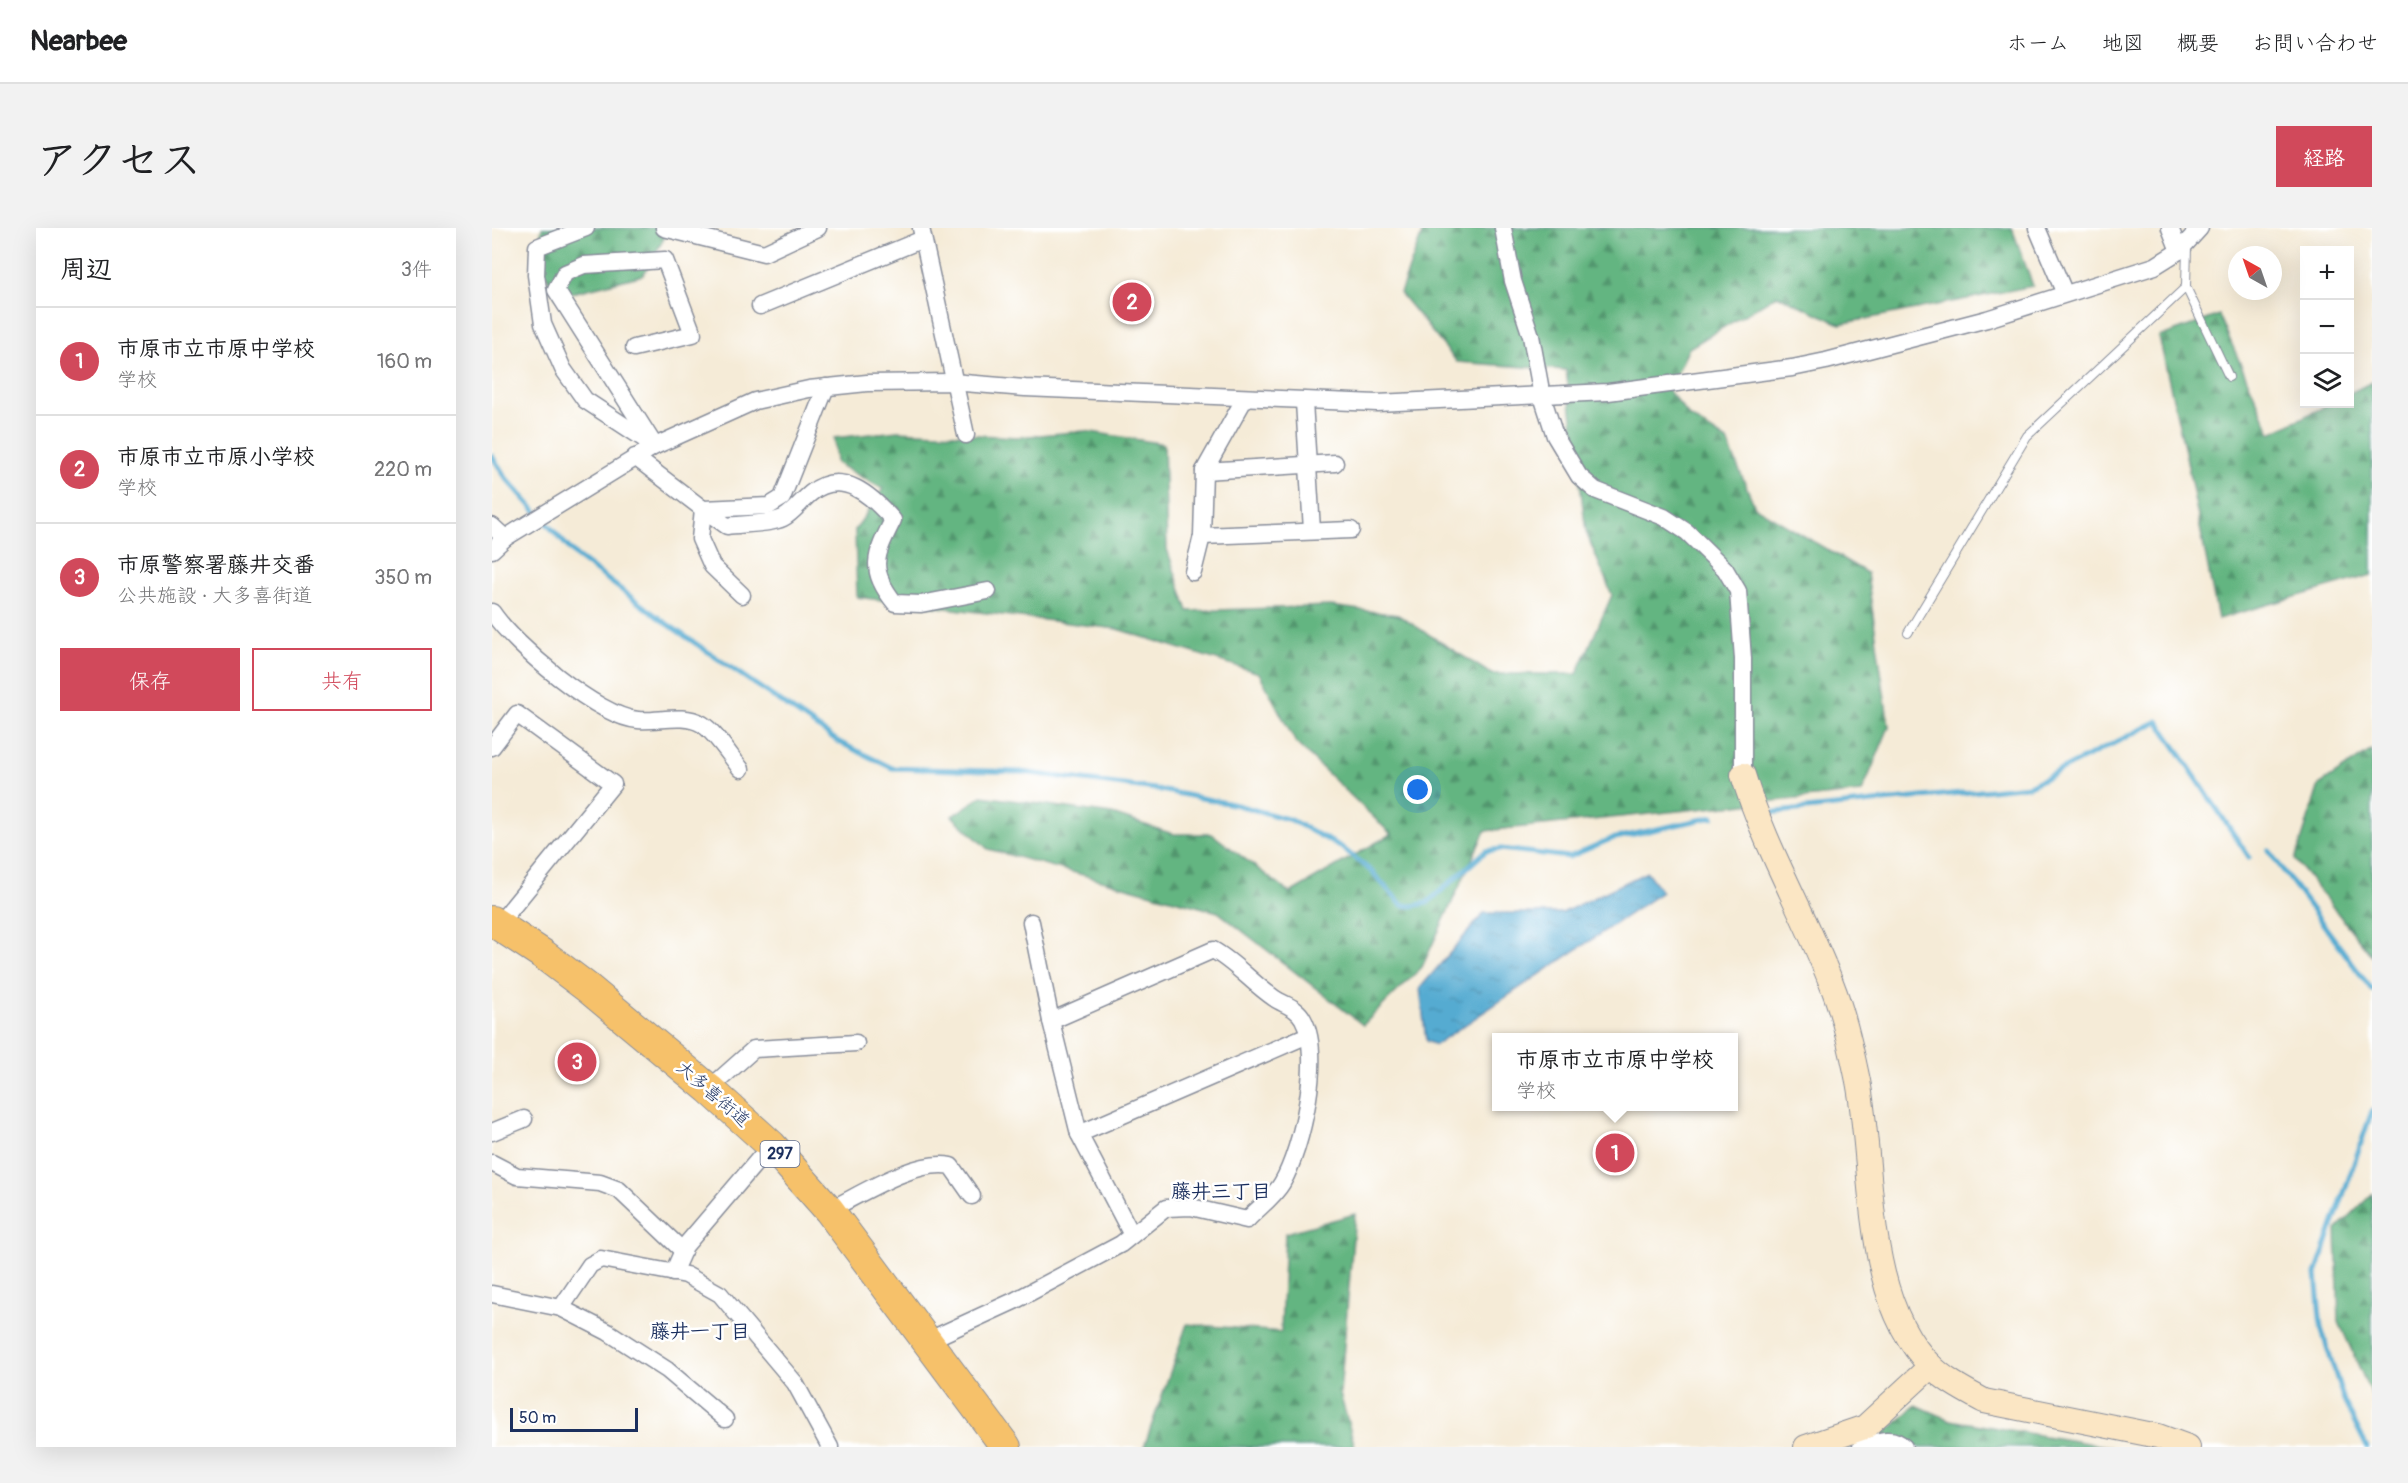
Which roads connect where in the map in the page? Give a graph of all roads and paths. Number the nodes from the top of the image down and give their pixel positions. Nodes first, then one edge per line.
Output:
1 (585, 228) edge
2 (664, 228) edge
3 (818, 228) edge
4 (1503, 228) edge
5 (2037, 228) edge
6 (2170, 228) edge
7 (2200, 228) edge
8 (922, 233) edge
9 (2183, 247) junction
10 (2187, 287) junction
11 (2065, 294) junction
12 (760, 306) dead end
13 (634, 348) dead end
14 (2229, 377) dead end
15 (952, 382) junction
16 (826, 387) junction
17 (1542, 396) junction
18 (1245, 398) junction
19 (1304, 402) junction
20 (966, 435) dead end
21 (655, 446) junction
22 (635, 457) junction
23 (1335, 463) dead end
24 (1307, 466) junction
25 (1204, 471) junction
26 (703, 509) junction
27 (492, 526) edge
28 (1312, 530) junction
29 (1351, 530) dead end
30 (1202, 536) junction
31 (506, 538) junction
32 (492, 550) edge
33 (1193, 572) dead end
34 (988, 591) dead end
35 (742, 595) dead end
36 (492, 612) edge
37 (1908, 633) dead end
38 (493, 742) edge
39 (741, 769) dead end
40 (1743, 775) joint
41 (1031, 922) dead end
42 (495, 923) edge
43 (1051, 1021) junction
44 (1308, 1035) junction
45 (856, 1043) dead end
46 (709, 1089) junction
47 (524, 1119) dead end
48 (492, 1132) edge
49 (1079, 1134) junction
50 (771, 1145) junction
51 (492, 1163) edge
52 (972, 1196) dead end
53 (829, 1210) junction
54 (1132, 1235) junction
55 (682, 1251) junction
56 (673, 1273) junction
57 (492, 1294) edge
58 (561, 1308) junction
59 (927, 1341) junction
60 (1931, 1366) junction
61 (725, 1419) dead end
62 (830, 1447) edge
63 (1006, 1447) edge
64 (1806, 1447) edge
65 (1861, 1447) edge
66 (1904, 1447) edge
67 (2188, 1447) edge

1 - 21 street
2 - 3 street
4 - 17 street
5 - 11 street
6 - 9 street
7 - 9 street
8 - 12 street
8 - 15 street
9 - 10 lane
9 - 11 street
10 - 14 lane
10 - 37 lane
11 - 17 street
13 - 21 street
15 - 16 street
15 - 18 street
15 - 20 street
16 - 21 street
16 - 26 street
17 - 19 street
17 - 40 street
18 - 19 street
18 - 25 street
19 - 24 street
21 - 22 street
22 - 26 street
22 - 31 street
23 - 24 street
24 - 25 street
24 - 28 street
25 - 30 street
26 - 34 street
26 - 35 street
27 - 31 street
28 - 29 street
28 - 30 street
30 - 33 street
31 - 32 street
36 - 39 street
38 - 42 street
40 - 60 street
41 - 43 street
42 - 46 highway, 大多喜街道 / 297
43 - 44 street
43 - 49 street
44 - 49 street
44 - 54 street
45 - 46 street
46 - 50 highway, 大多喜街道 / 297
47 - 48 street
49 - 54 street
50 - 53 highway, 大多喜街道 / 297
50 - 55 street
51 - 55 street
52 - 53 street
53 - 59 highway, 大多喜街道 / 297
54 - 59 street
55 - 56 street
56 - 58 street
56 - 62 street
57 - 58 street
58 - 61 street
59 - 63 highway, 大多喜街道 / 297
60 - 64 street
60 - 67 street
65 - 66 street

